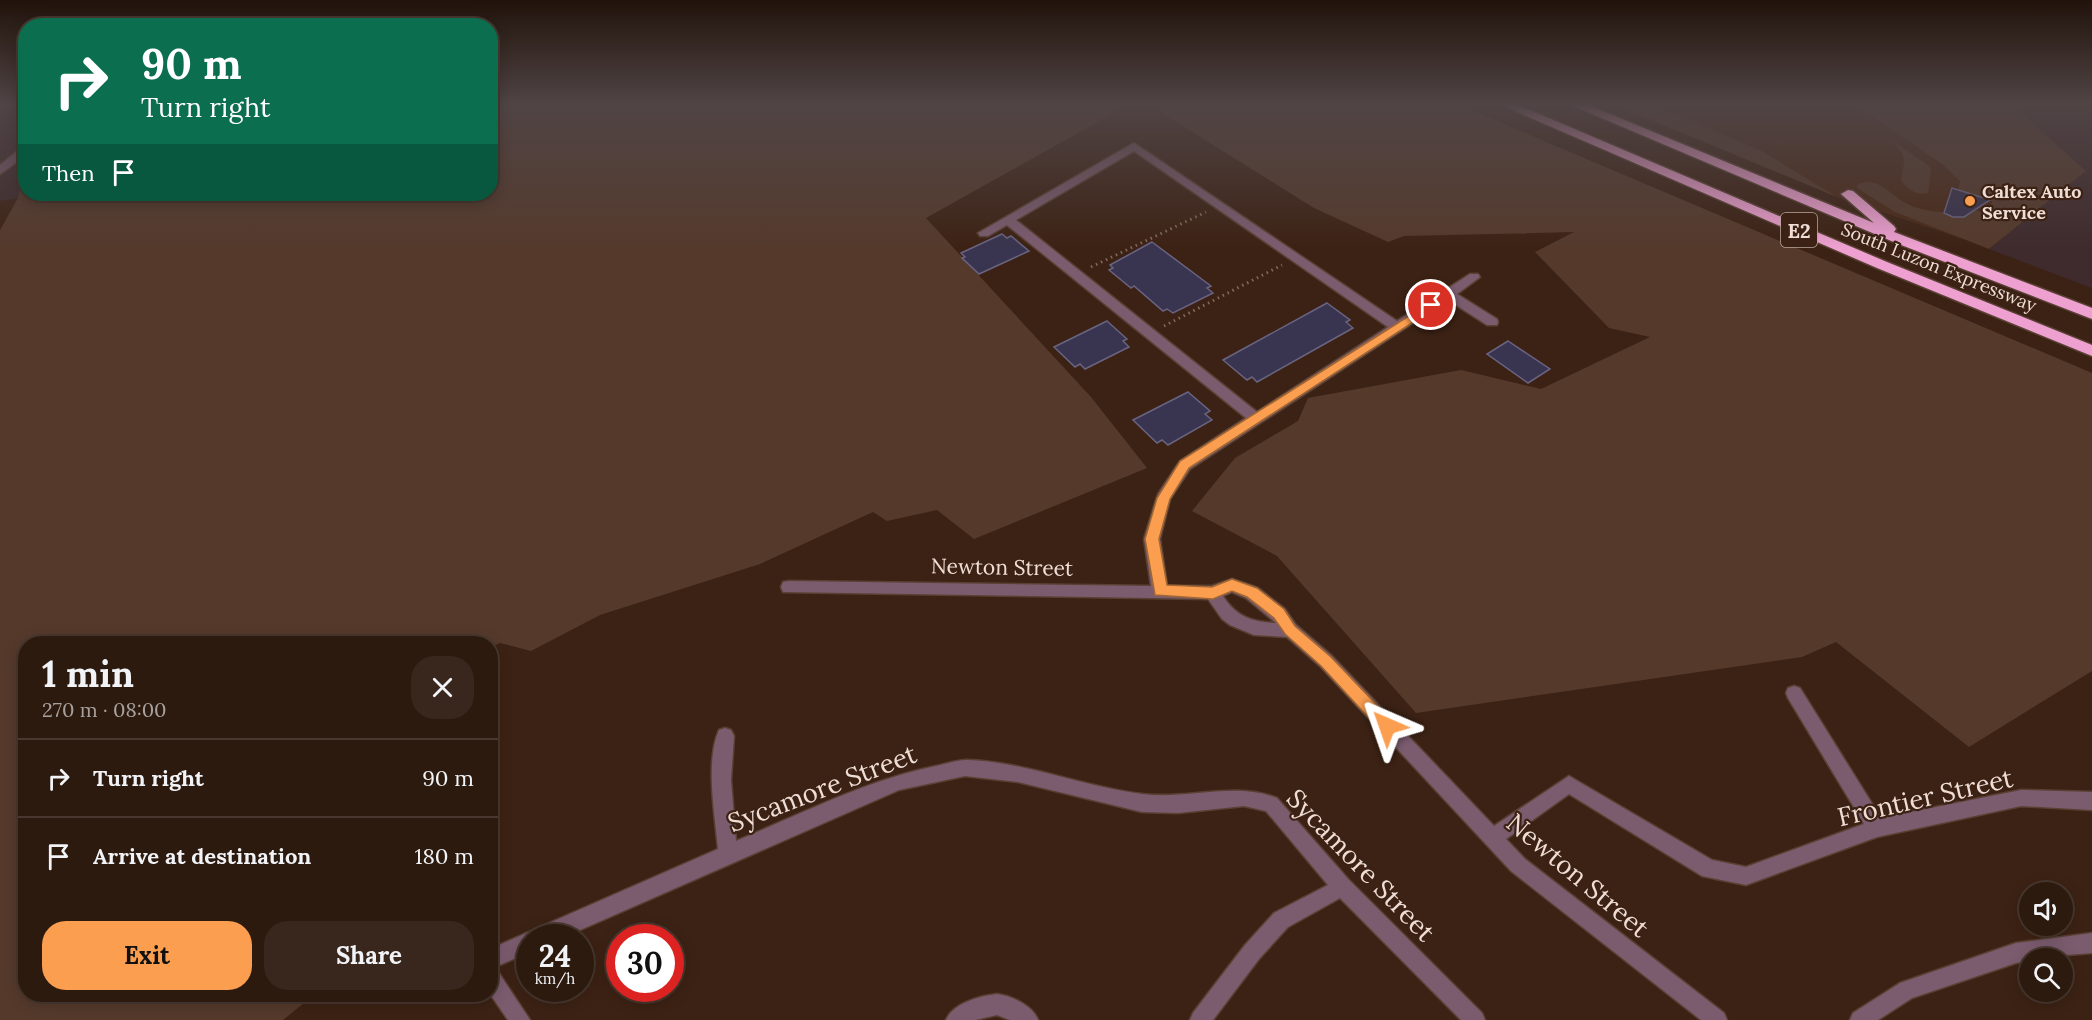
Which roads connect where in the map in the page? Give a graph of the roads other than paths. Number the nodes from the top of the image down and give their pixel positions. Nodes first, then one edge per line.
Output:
1 (1123, 153) edge
2 (1144, 153) edge
3 (1618, 153) edge
4 (1691, 153) edge
5 (18, 157) edge
6 (0, 171) edge
7 (1848, 194) dead end
8 (1009, 220) junction
9 (984, 233) dead end
10 (1901, 240) junction
11 (1474, 277) dead end
12 (1448, 294) junction
13 (2092, 314) edge
14 (1492, 322) dead end
15 (1397, 327) junction
16 (2092, 351) edge
17 (1256, 418) junction
18 (789, 587) dead end
19 (1161, 591) junction
20 (1213, 593) junction
21 (1290, 630) junction
22 (1794, 693) dead end
23 (725, 736) dead end
24 (2092, 801) edge
25 (1877, 828) junction
26 (1493, 838) junction
27 (728, 854) junction
28 (1342, 887) junction
29 (570, 924) edge
30 (2092, 943) edge
31 (516, 948) edge
32 (498, 956) edge
33 (498, 987) edge
34 (520, 1020) edge
35 (956, 1020) edge
36 (1028, 1020) edge
37 (1200, 1020) edge
38 (1475, 1020) edge
39 (1717, 1020) edge
40 (1860, 1020) edge

1 - 8 street
2 - 15 street
3 - 16 highway, South Luzon Expressway / E2
4 - 10 highway, South Luzon Expressway / E2
5 - 6 street
7 - 10 highway
8 - 9 street
8 - 17 street
10 - 13 highway, South Luzon Expressway / E2
11 - 12 street
12 - 14 street
12 - 15 street
15 - 17 street
17 - 19 street
18 - 19 street, Newton Street
19 - 20 street, Newton Street
20 - 21 street
20 - 21 street, Newton Street
21 - 26 street, Newton Street
22 - 25 street
23 - 27 street
24 - 25 street, Frontier Street
25 - 26 street, Frontier Street
26 - 39 street, Newton Street
27 - 28 street, Sycamore Street
27 - 29 street, Sycamore Street
28 - 37 street
28 - 38 street, Sycamore Street
30 - 40 street
31 - 32 street
33 - 34 street
35 - 36 street

